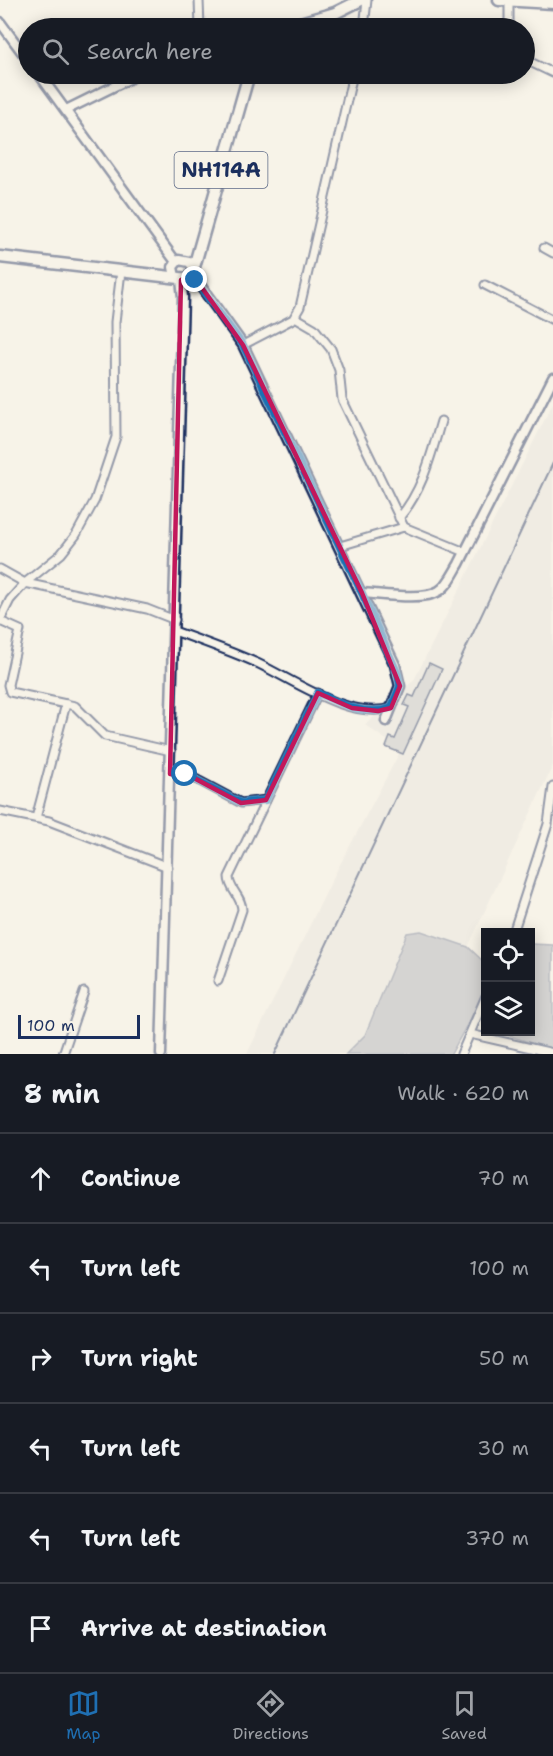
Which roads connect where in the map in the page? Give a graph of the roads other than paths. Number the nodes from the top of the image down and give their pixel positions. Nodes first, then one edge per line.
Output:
1 (199, 0) edge
2 (361, 0) edge
3 (367, 0) edge
4 (500, 0) edge
5 (516, 0) edge
6 (553, 3) edge
7 (200, 18) edge
8 (317, 18) edge
9 (365, 18) edge
10 (512, 18) edge
11 (0, 22) edge
12 (18, 46) edge
13 (535, 64) edge
14 (553, 73) edge
15 (46, 84) edge
16 (119, 84) edge
17 (246, 84) edge
18 (351, 84) edge
19 (66, 110) junction
20 (544, 248) dead end
21 (553, 253) edge
22 (0, 257) edge
23 (176, 262) junction
24 (121, 271) junction
25 (193, 271) junction
26 (178, 278) junction
27 (485, 285) dead end
28 (553, 310) edge
29 (295, 317) junction
30 (551, 319) edge
31 (243, 345) junction
32 (553, 378) edge
33 (441, 421) dead end
34 (399, 518) junction
35 (404, 527) junction
36 (340, 546) junction
37 (465, 552) junction
38 (0, 569) edge
39 (25, 583) junction
40 (362, 593) junction
41 (0, 620) edge
42 (175, 620) junction
43 (174, 631) junction
44 (318, 693) junction
45 (66, 704) junction
46 (391, 708) junction
47 (386, 721) dead end
48 (171, 751) junction
49 (170, 774) junction
50 (553, 787) edge
51 (266, 800) junction
52 (0, 811) edge
53 (36, 818) junction
54 (168, 867) junction
55 (515, 928) edge
56 (218, 981) dead end
57 (84, 992) dead end
58 (481, 1008) edge
59 (470, 1034) junction
60 (463, 1053) edge
61 (553, 1053) edge
62 (63, 1054) edge
63 (161, 1054) edge

1 - 7 street
2 - 8 highway
3 - 9 street
4 - 5 highway
5 - 6 highway
5 - 10 street
11 - 12 street
13 - 14 street
15 - 19 street
16 - 19 street
17 - 25 highway, NH114A
18 - 29 street
19 - 23 street
20 - 21 street
22 - 24 highway
23 - 25 street
23 - 26 street
24 - 26 highway
24 - 39 street
25 - 26 highway
25 - 31 street
26 - 42 street
27 - 30 street
28 - 30 street
29 - 31 street
29 - 34 street
31 - 36 street
32 - 37 street
33 - 34 street
34 - 35 street
35 - 36 street
35 - 37 street
36 - 40 street
37 - 40 street
38 - 39 street
39 - 41 street
39 - 42 street
40 - 46 street
41 - 45 street
42 - 43 street
43 - 44 street
43 - 48 street
44 - 46 street
44 - 51 street
45 - 48 street
45 - 53 street
46 - 47 street
48 - 49 street
49 - 51 street
49 - 54 street
50 - 55 street
51 - 56 street
52 - 53 street
53 - 54 street
54 - 63 street
57 - 62 street
58 - 59 street
59 - 60 street
59 - 61 street

